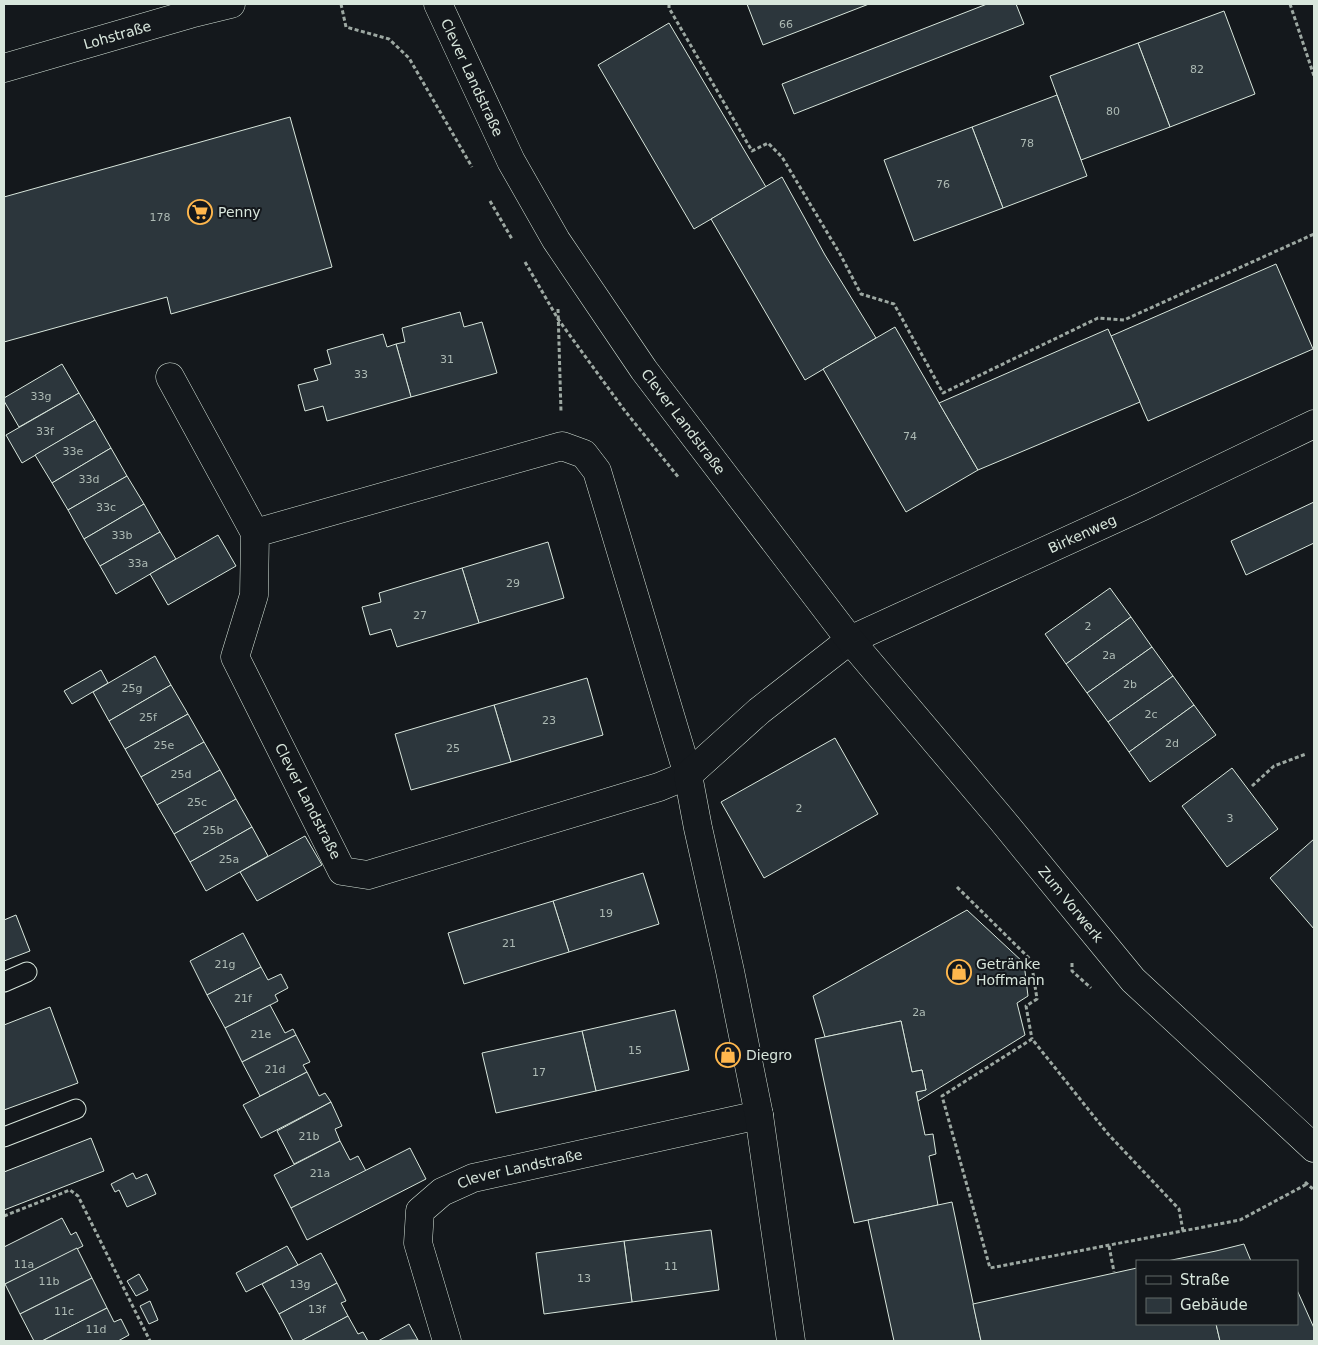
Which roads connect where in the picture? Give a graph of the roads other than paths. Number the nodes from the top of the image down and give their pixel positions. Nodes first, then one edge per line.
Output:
1 (231, 4) edge
2 (438, 4) edge
3 (4, 68) edge
4 (170, 377) dead end
5 (1314, 424) edge
6 (255, 533) junction
7 (850, 640) junction
8 (688, 774) junction
9 (26, 972) dead end
10 (4, 982) edge
11 (76, 1109) dead end
12 (759, 1115) junction
13 (4, 1137) edge
14 (1314, 1148) edge
15 (447, 1341) edge
16 (791, 1341) edge

1 - 3 street, Lohstraße
2 - 7 street, Clever Landstraße
4 - 6 street, Clever Landstraße
5 - 7 street, Birkenweg
6 - 8 street
6 - 8 street, Clever Landstraße
7 - 8 street, Clever Landstraße
7 - 14 street, Zum Vorwerk
8 - 12 street
9 - 10 lane
11 - 13 lane
12 - 15 street, Clever Landstraße
12 - 16 street

